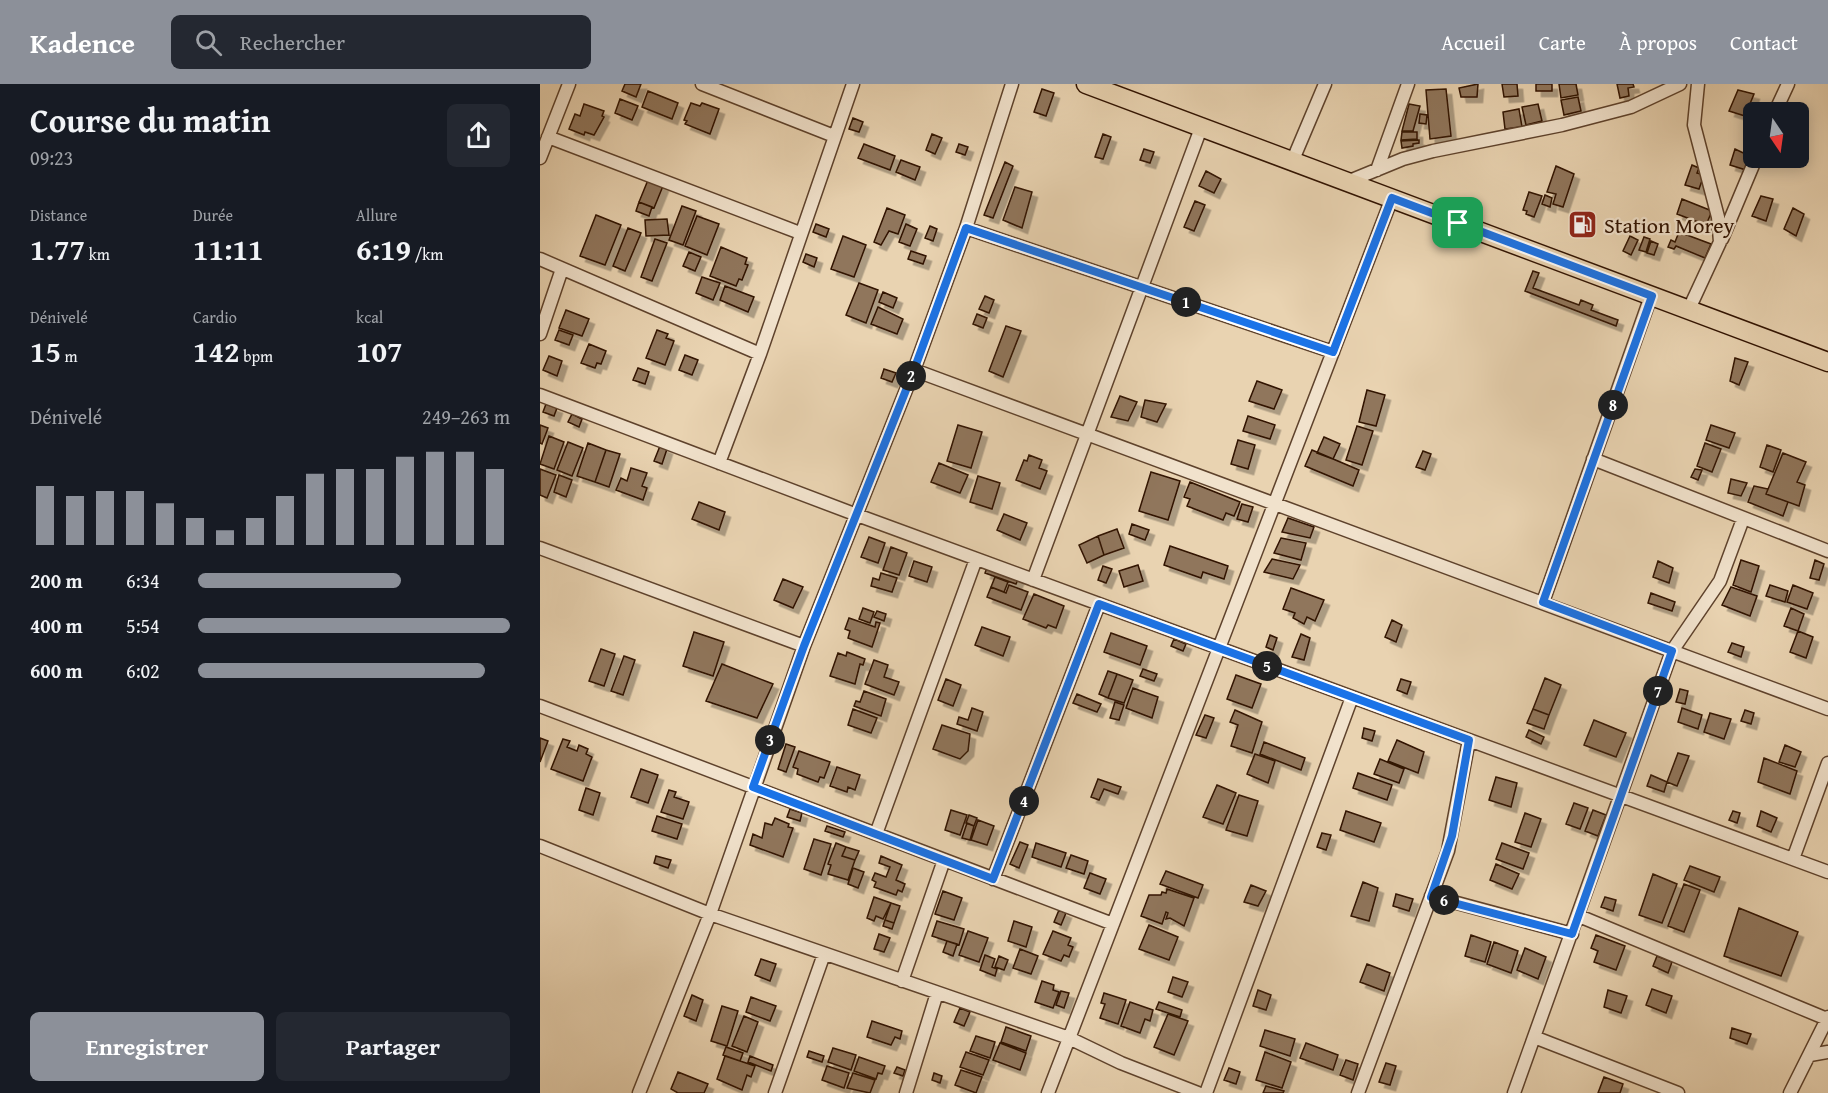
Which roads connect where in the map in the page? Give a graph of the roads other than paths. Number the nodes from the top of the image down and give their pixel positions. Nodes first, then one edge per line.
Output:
1 (569, 84) edge
2 (702, 84) edge
3 (853, 84) edge
4 (1012, 84) edge
5 (1086, 84) edge
6 (1325, 84) edge
7 (1408, 84) edge
8 (1680, 84) edge
9 (1698, 84) edge
10 (1788, 84) edge
11 (1658, 88) edge
12 (1780, 102) edge
13 (1201, 128) junction
14 (834, 136) junction
15 (548, 137) junction
16 (540, 158) edge
17 (1292, 162) junction
18 (1752, 168) edge
19 (1377, 170) junction
20 (1347, 182) junction
21 (1392, 198) junction
22 (966, 228) junction
23 (800, 233) junction
24 (1720, 242) junction
25 (540, 259) edge
26 (562, 269) junction
27 (1141, 287) junction
28 (1652, 296) junction
29 (1689, 309) junction
30 (540, 334) edge
31 (1333, 352) junction
32 (760, 354) junction
33 (1828, 362) edge
34 (914, 370) junction
35 (540, 395) edge
36 (1087, 432) junction
37 (1593, 459) junction
38 (719, 463) junction
39 (1275, 503) junction
40 (857, 515) junction
41 (1743, 519) junction
42 (540, 548) edge
43 (1828, 551) edge
44 (976, 559) junction
45 (1033, 580) junction
46 (1543, 602) junction
47 (1099, 604) junction
48 (804, 646) junction
49 (1219, 648) junction
50 (1672, 651) junction
51 (1352, 697) junction
52 (540, 706) edge
53 (1828, 709) edge
54 (1469, 740) junction
55 (1828, 763) edge
56 (753, 787) junction
57 (1621, 795) junction
58 (876, 834) junction
59 (540, 846) edge
60 (1793, 859) junction
61 (944, 860) junction
62 (1828, 872) edge
63 (993, 879) junction
64 (1431, 897) junction
65 (710, 914) junction
66 (1578, 916) junction
67 (1113, 924) junction
68 (1572, 934) junction
69 (824, 954) junction
70 (902, 981) junction
71 (937, 993) junction
72 (1828, 1018) edge
73 (1534, 1036) junction
74 (1069, 1038) junction
75 (1828, 1052) edge
76 (1810, 1055) junction
77 (639, 1093) edge
78 (775, 1093) edge
79 (906, 1093) edge
80 (1048, 1093) edge
81 (1198, 1093) edge
82 (1206, 1093) edge
83 (1358, 1093) edge
84 (1514, 1093) edge
85 (1678, 1093) edge
86 (1790, 1093) edge

1 - 15 street
2 - 14 street
3 - 14 street
4 - 22 street
5 - 13 main road
6 - 17 street
7 - 19 street
8 - 11 street
9 - 24 street
10 - 12 street
11 - 19 street
13 - 17 main road
13 - 27 street
14 - 23 street
15 - 16 street
15 - 23 street
17 - 20 main road
18 - 24 street
19 - 20 street
20 - 21 main road
21 - 28 main road
21 - 31 street
22 - 27 street
22 - 34 street
23 - 32 street
24 - 29 street
25 - 26 street
26 - 30 street
26 - 32 street
27 - 31 street
27 - 36 street
28 - 29 main road
28 - 37 street
29 - 33 main road
31 - 39 street
32 - 38 street
34 - 36 street
34 - 40 street
35 - 38 street
36 - 39 street
36 - 45 street
37 - 41 street
37 - 46 street
38 - 40 street
39 - 46 street
39 - 49 street
40 - 44 street
40 - 48 street
41 - 43 street
41 - 50 street
42 - 48 street
44 - 45 street
44 - 58 street
45 - 47 street
46 - 50 street
47 - 49 street
47 - 63 street
48 - 56 street
49 - 51 street
49 - 67 street
50 - 53 street
50 - 57 street
51 - 54 street
51 - 82 street
52 - 56 street
54 - 57 street
54 - 64 street
55 - 60 street
56 - 58 street
56 - 65 street
57 - 60 street
57 - 66 street
58 - 61 street
59 - 65 street
60 - 62 street
61 - 63 street
61 - 70 street
63 - 67 street
64 - 68 street
64 - 83 street
65 - 69 street
65 - 77 street
66 - 68 street
66 - 72 street
67 - 74 street
68 - 73 street
69 - 70 street
69 - 78 street
70 - 71 street
71 - 74 street
71 - 79 street
72 - 76 street
73 - 84 street
73 - 85 street
74 - 80 street
74 - 81 street
75 - 76 street
76 - 86 street

